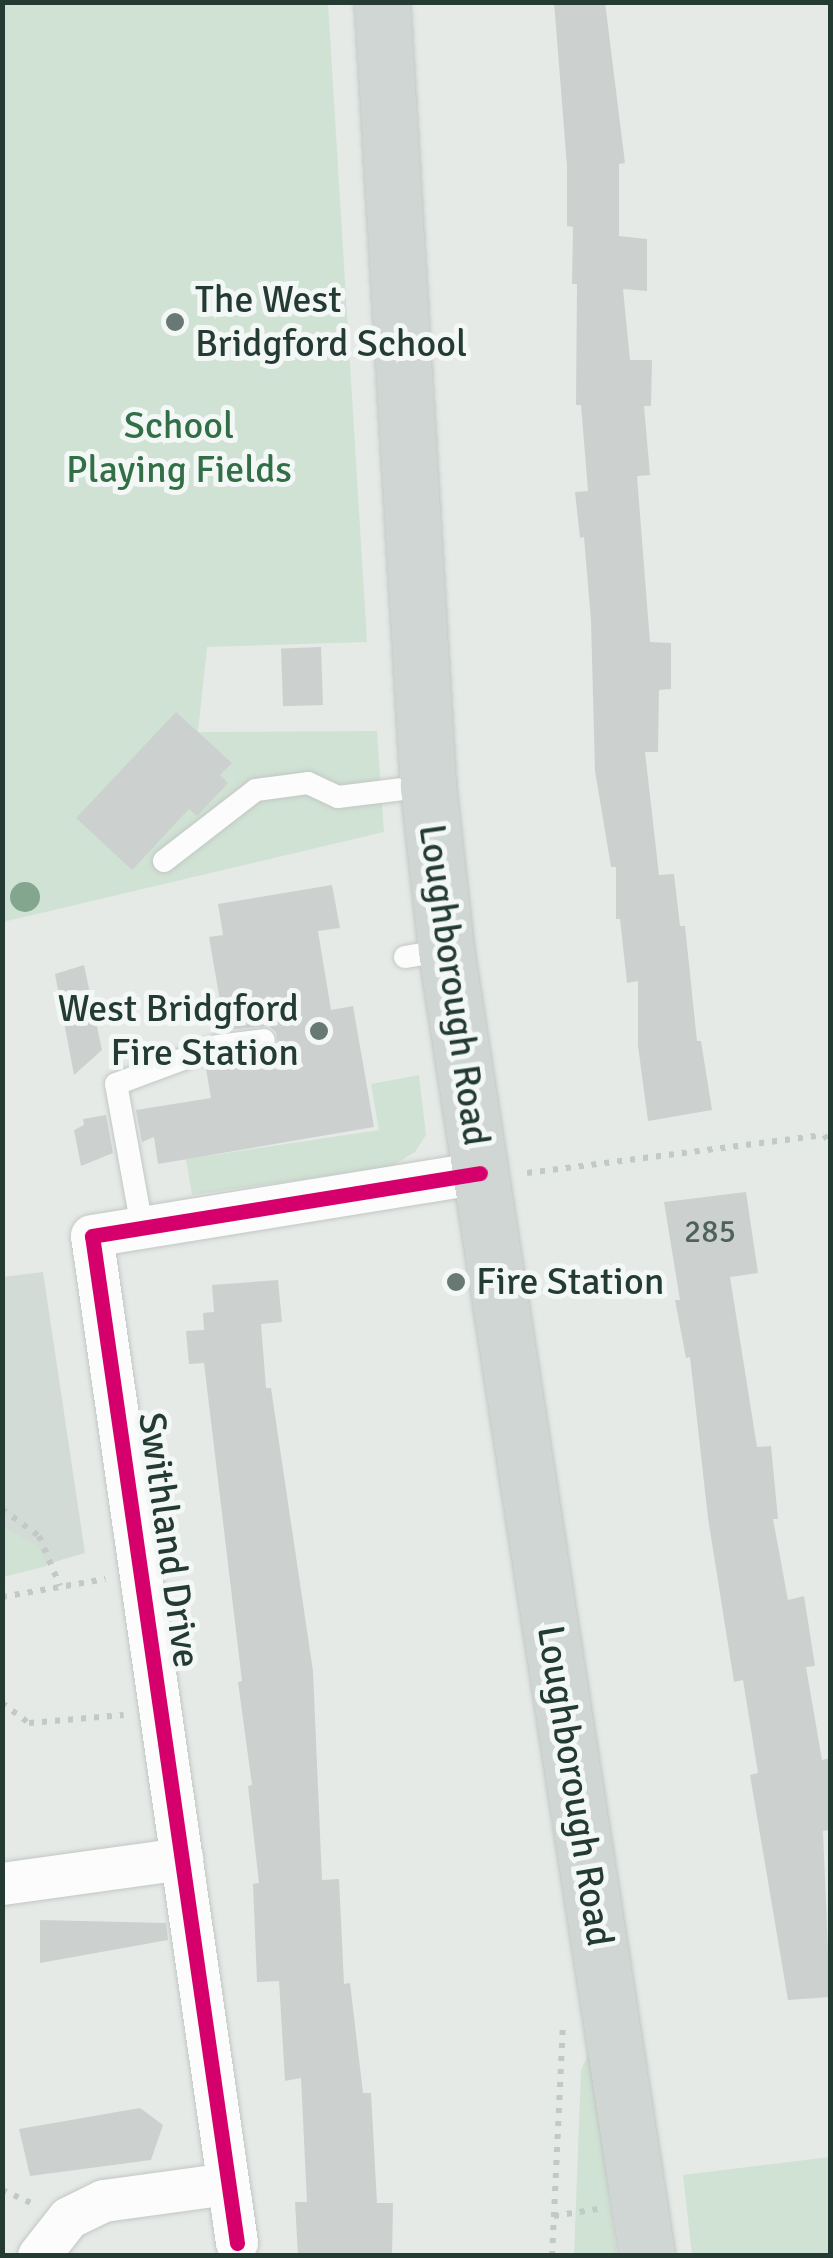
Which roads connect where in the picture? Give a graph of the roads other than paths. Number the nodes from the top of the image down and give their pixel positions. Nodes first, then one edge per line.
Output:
1 (382, 2) edge
2 (428, 786) junction
3 (164, 861) dead end
4 (264, 1040) dead end
5 (499, 1174) junction
6 (142, 1227) junction
7 (182, 1859) junction
8 (2, 1884) edge
9 (228, 2184) junction
10 (237, 2243) dead end
11 (39, 2256) edge
12 (647, 2256) edge

1 - 2 main road, Loughborough Road
2 - 3 lane
2 - 5 main road, Loughborough Road
4 - 6 lane
5 - 6 street, Swithland Drive
5 - 12 main road, Loughborough Road
6 - 7 street, Swithland Drive
7 - 8 street
7 - 9 street, Swithland Drive
9 - 10 street, Swithland Drive
9 - 11 street

